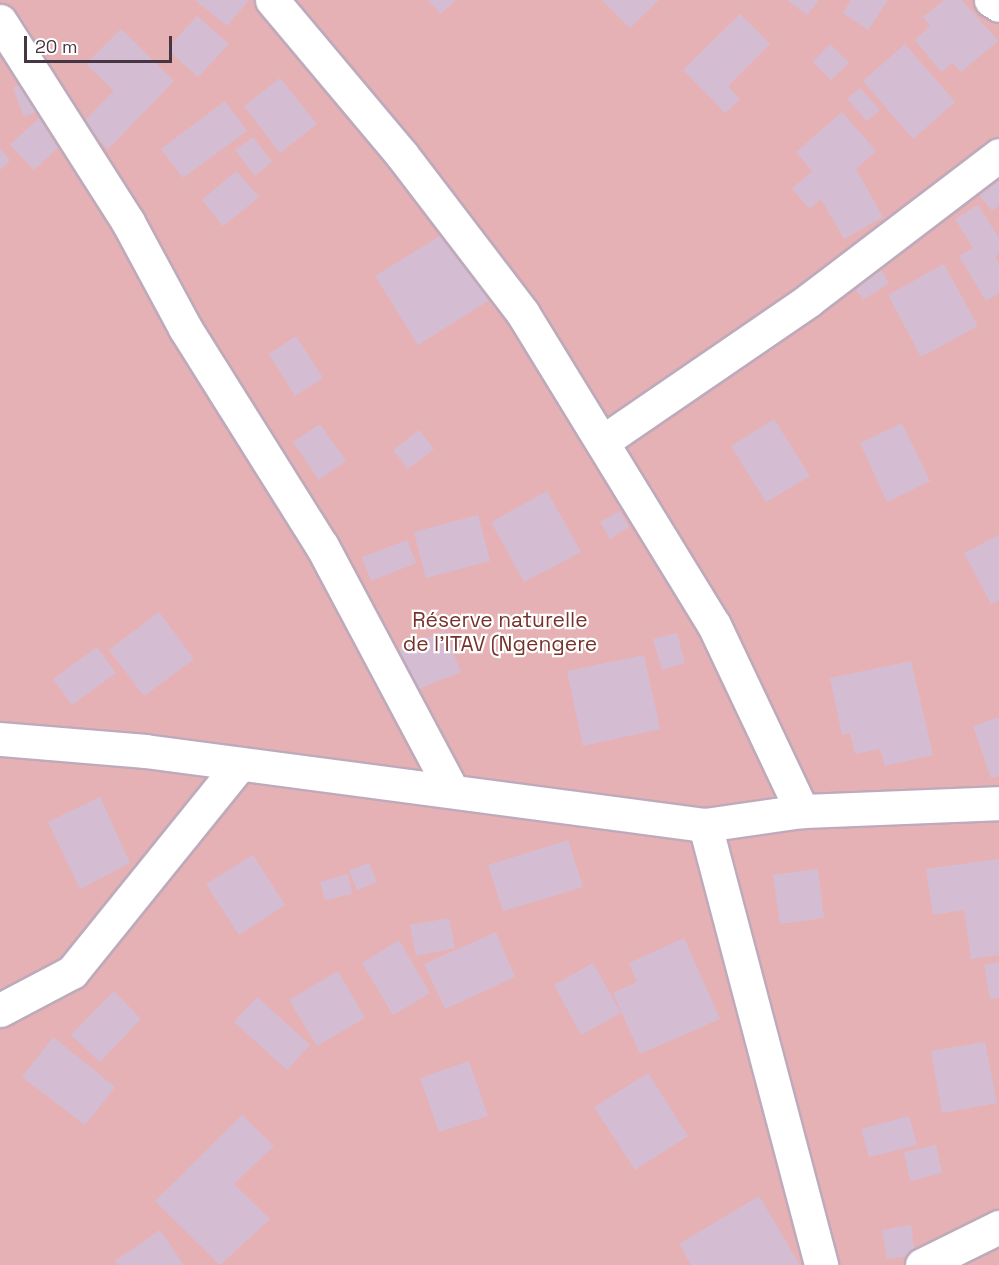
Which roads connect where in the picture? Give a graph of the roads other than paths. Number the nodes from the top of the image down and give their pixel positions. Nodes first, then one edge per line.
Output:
1 (272, 0) edge
2 (990, 0) edge
3 (999, 5) edge
4 (0, 21) edge
5 (999, 155) edge
6 (602, 442) junction
7 (0, 739) edge
8 (240, 764) junction
9 (452, 791) junction
10 (999, 803) edge
11 (802, 811) junction
12 (705, 825) junction
13 (0, 1010) edge
14 (999, 1227) edge
15 (821, 1265) edge
16 (922, 1265) edge

1 - 6 street
2 - 3 street
4 - 9 street
5 - 6 street
6 - 11 street
7 - 8 street
8 - 9 street
8 - 13 street
9 - 12 street
10 - 11 street
11 - 12 street
12 - 15 street
14 - 16 street

